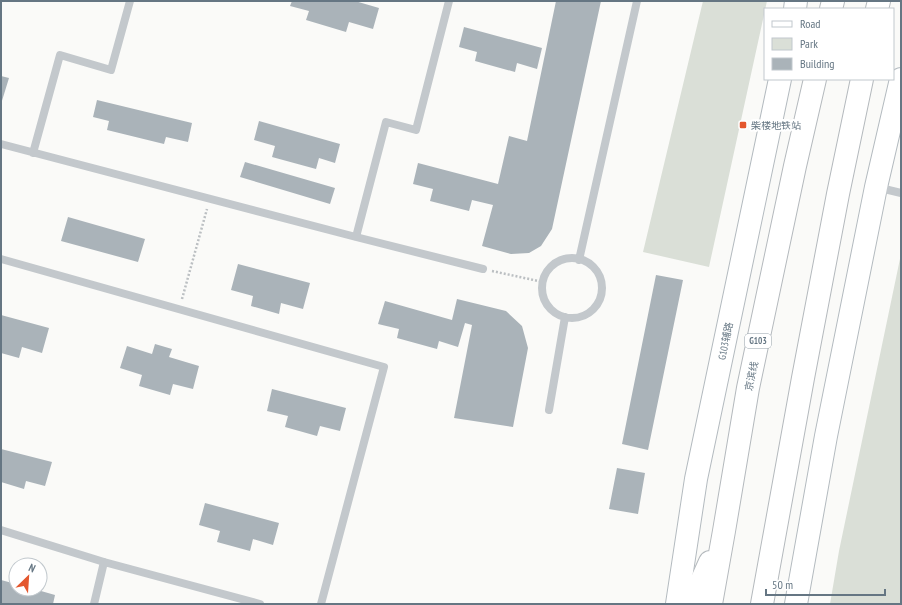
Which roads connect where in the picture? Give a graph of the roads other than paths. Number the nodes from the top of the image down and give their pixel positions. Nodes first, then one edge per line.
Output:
1 (130, 1) edge
2 (449, 1) edge
3 (637, 1) edge
4 (901, 79) edge
5 (780, 80) edge
6 (815, 80) edge
7 (862, 80) edge
8 (1, 144) edge
9 (33, 153) junction
10 (876, 187) junction
11 (901, 193) edge
12 (356, 237) junction
13 (1, 259) edge
14 (579, 260) junction
15 (483, 269) road end
16 (565, 318) junction
17 (549, 410) dead end
18 (1, 530) edge
19 (724, 531) junction
20 (104, 562) junction
21 (94, 604) edge
22 (260, 604) edge
23 (321, 604) edge
24 (677, 604) edge
25 (691, 604) edge
26 (711, 604) edge
27 (762, 604) edge
28 (796, 604) edge

1 - 9 lane
2 - 12 lane
3 - 14 lane
4 - 10 main road
5 - 24 main road, G103辅路
6 - 19 main road, 京滨线 / G103
7 - 27 main road
8 - 9 lane
9 - 12 lane
10 - 11 lane
10 - 28 main road
12 - 15 lane
13 - 23 lane
14 - 16 lane
14 - 16 lane
16 - 17 lane
18 - 20 lane
19 - 25 main road
19 - 26 main road, 京滨线 / G103
20 - 21 lane
20 - 22 lane

